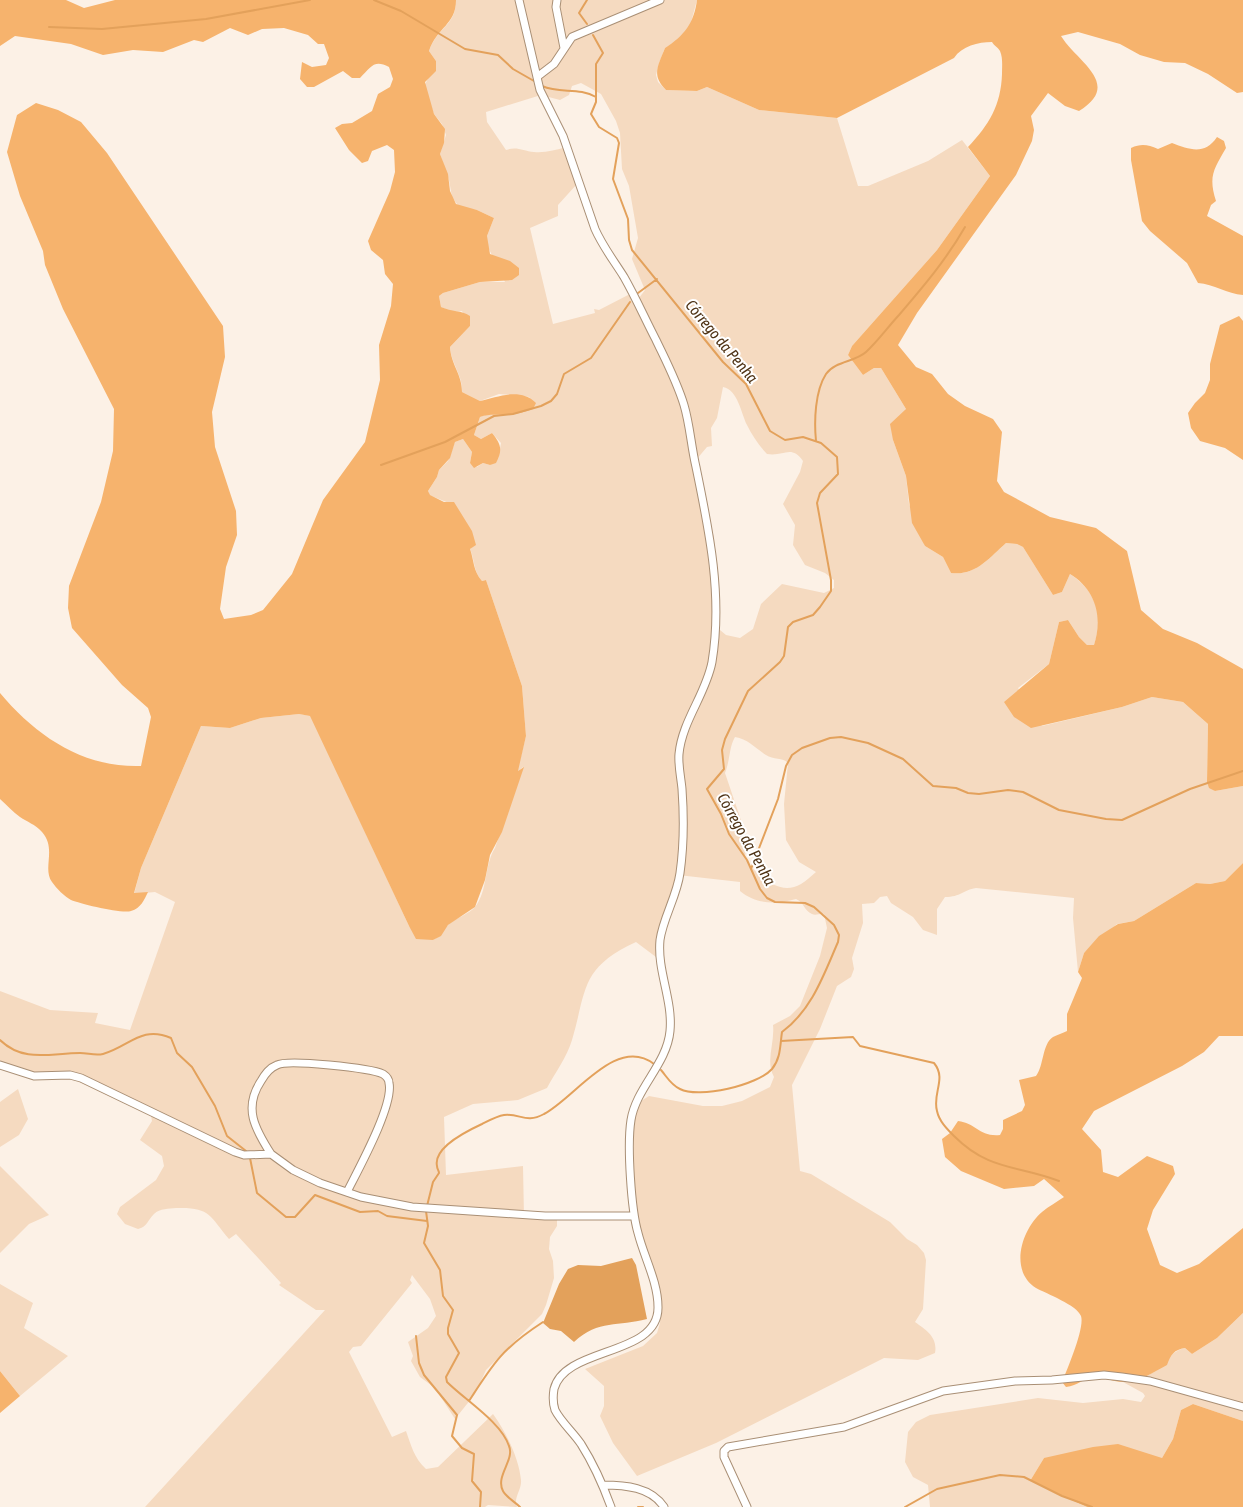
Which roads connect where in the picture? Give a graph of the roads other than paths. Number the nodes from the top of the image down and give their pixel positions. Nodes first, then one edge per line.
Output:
1 (519, 0) edge
2 (557, 0) edge
3 (660, 0) edge
4 (564, 48) junction
5 (537, 77) junction
6 (0, 1065) edge
7 (271, 1154) junction
8 (347, 1192) junction
9 (634, 1216) junction
10 (1243, 1407) edge
11 (603, 1485) junction
12 (610, 1507) edge
13 (664, 1507) edge
14 (747, 1507) edge

1 - 5 street
2 - 4 street
3 - 4 street
4 - 5 street
5 - 9 street
6 - 7 street
7 - 8 street
7 - 8 street
8 - 9 street
9 - 11 street
10 - 14 street
11 - 12 street
11 - 13 street

